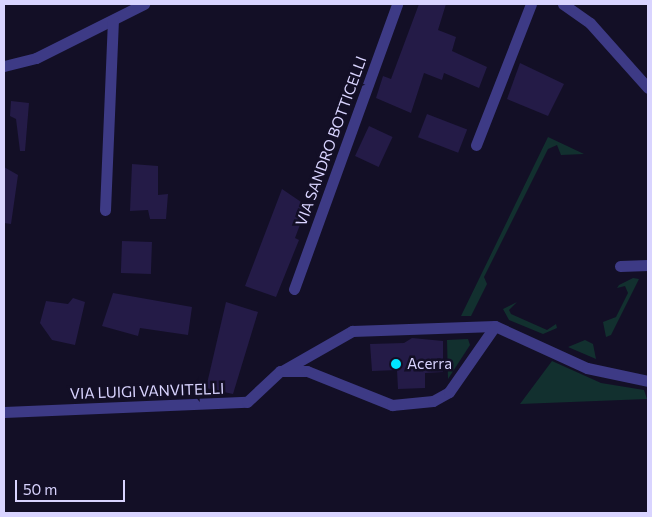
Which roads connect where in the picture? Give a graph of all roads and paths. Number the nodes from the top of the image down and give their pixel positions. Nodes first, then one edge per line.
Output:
1 (144, 4) edge
2 (397, 4) edge
3 (530, 4) edge
4 (563, 4) edge
5 (113, 20) junction
6 (4, 66) edge
7 (648, 88) edge
8 (476, 144) dead end
9 (105, 210) dead end
10 (648, 265) edge
11 (620, 266) dead end
12 (294, 289) dead end
13 (495, 326) junction
14 (280, 372) junction
15 (648, 381) edge
16 (4, 412) edge

1 - 5 street
2 - 12 street, VIA SANDRO BOTTICELLI
3 - 8 street
4 - 7 street
5 - 6 street
5 - 9 street
10 - 11 street
13 - 14 street, VIA LUIGI VANVITELLI
13 - 14 street
13 - 15 street, VIA LUIGI VANVITELLI
14 - 16 street, VIA LUIGI VANVITELLI

